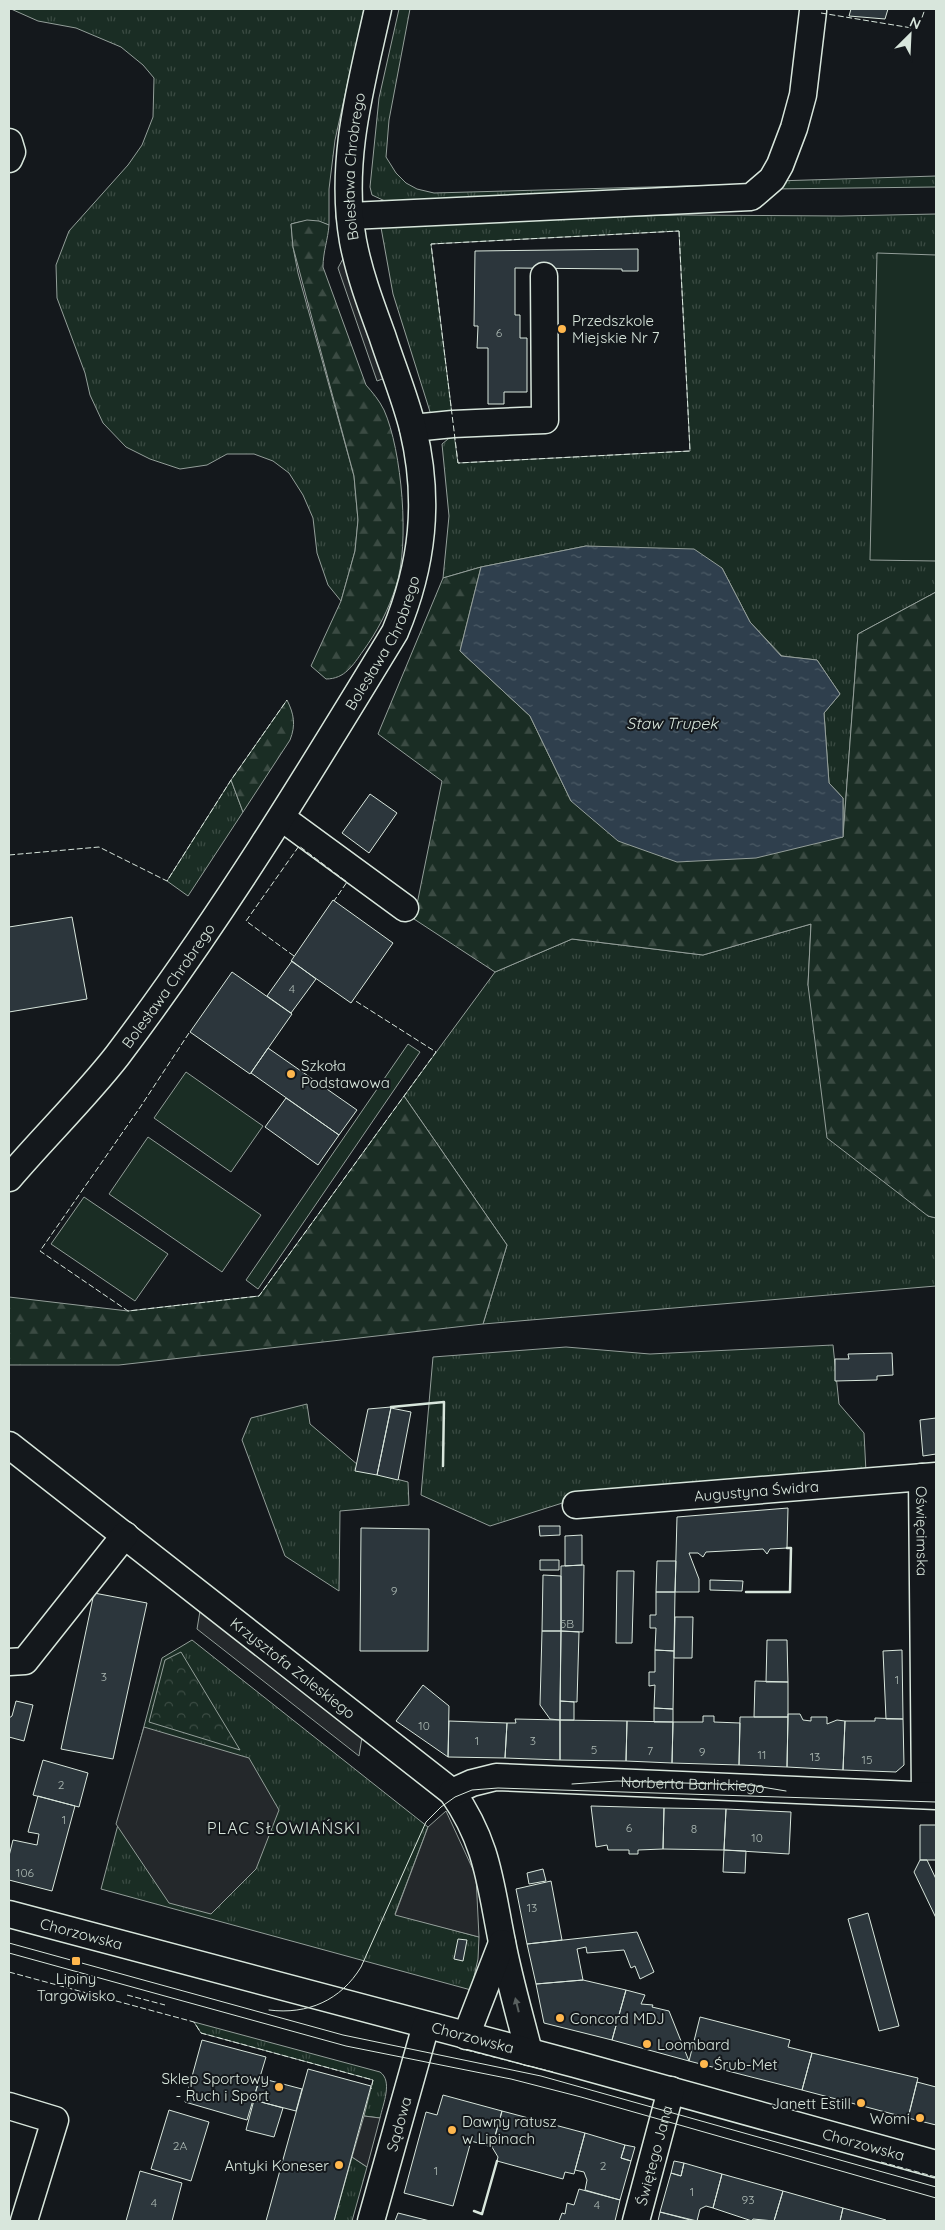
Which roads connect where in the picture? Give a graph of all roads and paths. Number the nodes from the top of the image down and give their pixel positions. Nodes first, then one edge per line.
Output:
1 (378, 9) edge
2 (813, 12) dead end
3 (9, 142) edge
4 (9, 159) edge
5 (350, 216) junction
6 (544, 276) dead end
7 (413, 428) junction
8 (282, 818) junction
9 (405, 908) dead end
10 (9, 1178) edge
11 (9, 1445) edge
12 (929, 1476) edge
13 (576, 1505) dead end
14 (125, 1535) junction
15 (9, 1662) edge
16 (452, 1792) junction
17 (931, 1795) edge
18 (9, 1914) edge
19 (502, 1943) junction
20 (426, 2025) junction
21 (466, 2036) junction
22 (529, 2052) junction
23 (671, 2090) junction
24 (9, 2106) edge
25 (936, 2164) edge
26 (24, 2221) edge
27 (371, 2221) edge
28 (636, 2221) edge

1 - 5 street, Bolesława Chrobrego
2 - 5 street
3 - 4 street
5 - 7 street, Bolesława Chrobrego
6 - 7 street
7 - 8 street, Bolesława Chrobrego
8 - 9 street
8 - 10 street, Bolesława Chrobrego
11 - 14 street, Krzysztofa Zaleskiego
12 - 13 street, Augustyna Świdra
12 - 17 street, Oświęcimska
14 - 15 street
14 - 16 street, Krzysztofa Zaleskiego
16 - 17 street, Norberta Barlickiego
16 - 19 street, Krzysztofa Zaleskiego
18 - 20 street, Chorzowska
19 - 21 street
22 -> 19 street, Krzysztofa Zaleskiego
20 - 21 street, Chorzowska
20 - 27 street, Sądowa
21 - 22 street, Chorzowska
22 - 23 street, Chorzowska
23 - 25 street, Chorzowska
23 - 28 street, Świętego Jana
24 - 26 street

